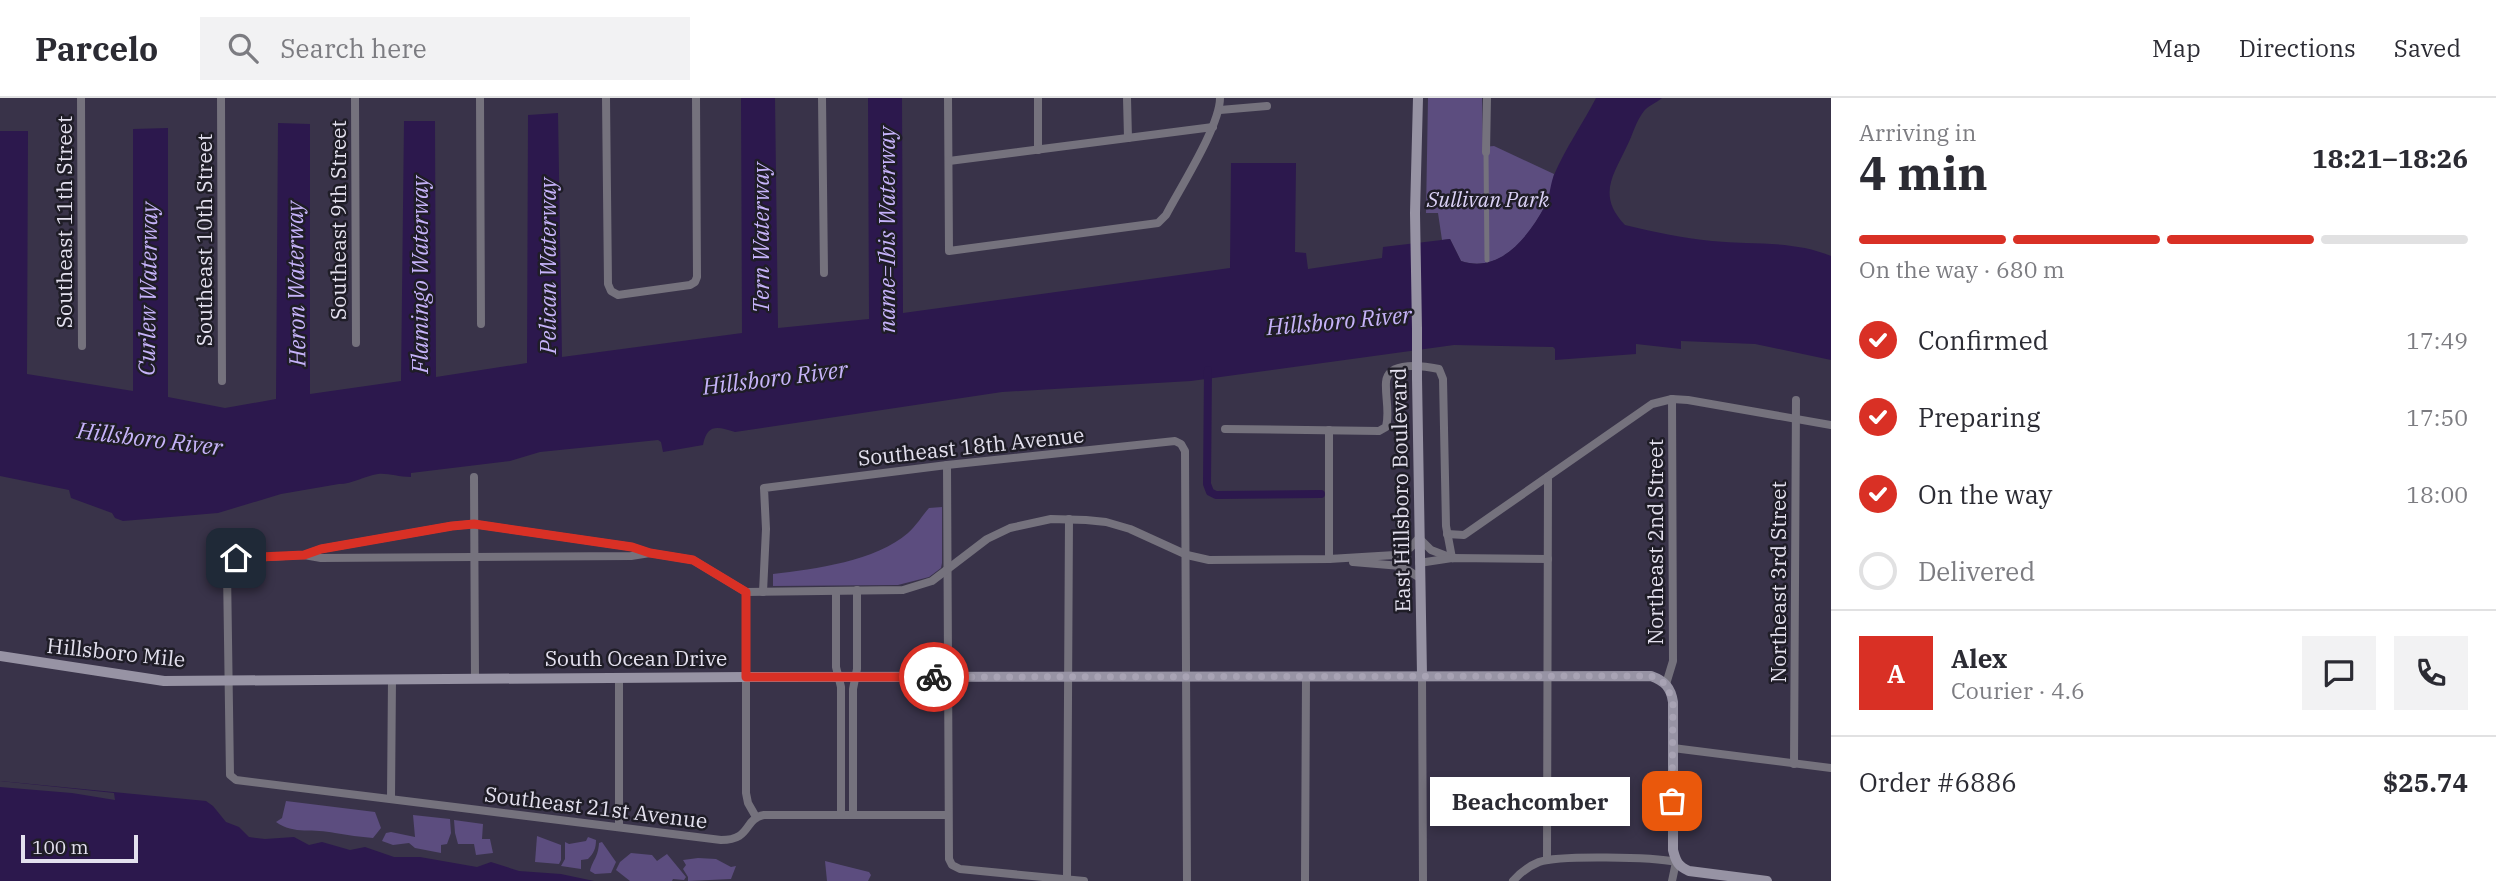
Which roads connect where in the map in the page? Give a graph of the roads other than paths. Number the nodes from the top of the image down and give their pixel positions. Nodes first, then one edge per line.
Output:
1 (81, 98) edge
2 (221, 98) edge
3 (355, 98) edge
4 (480, 98) edge
5 (606, 98) edge
6 (696, 98) edge
7 (822, 98) edge
8 (948, 98) edge
9 (1038, 98) edge
10 (1127, 98) edge
11 (1220, 98) edge
12 (1418, 98) edge
13 (1487, 98) edge
14 (1267, 106) dead end
15 (1220, 110) junction
16 (1213, 127) junction
17 (1128, 138) junction
18 (1038, 150) junction
19 (1486, 152) joint
20 (948, 162) junction
21 (1487, 260) dead end
22 (824, 273) dead end
23 (481, 324) dead end
24 (356, 343) dead end
25 (82, 346) dead end
26 (222, 382) dead end
27 (1672, 399) junction
28 (1796, 400) dead end
29 (1796, 419) junction
30 (1831, 425) edge
31 (1225, 429) dead end
32 (1329, 430) junction
33 (947, 465) junction
34 (474, 477) dead end
35 (1548, 477) junction
36 (1069, 519) junction
37 (474, 524) junction
38 (1447, 534) junction
39 (1419, 538) junction
40 (650, 553) junction
41 (304, 555) junction
42 (1187, 555) junction
43 (475, 557) junction
44 (1452, 558) junction
45 (1329, 559) junction
46 (1548, 559) junction
47 (1419, 563) junction
48 (947, 570) junction
49 (1420, 578) junction
50 (857, 590) junction
51 (836, 591) junction
52 (746, 592) junction
53 (763, 592) junction
54 (0, 656) edge
55 (1422, 675) junction
56 (1069, 676) junction
57 (1188, 676) junction
58 (1548, 676) junction
59 (619, 677) junction
60 (746, 677) junction
61 (839, 677) junction
62 (855, 677) junction
63 (948, 677) junction
64 (1307, 677) junction
65 (475, 678) junction
66 (392, 679) junction
67 (229, 680) junction
68 (1666, 684) junction
69 (1673, 748) junction
70 (1794, 764) junction
71 (1831, 768) edge
72 (391, 798) junction
73 (841, 815) junction
74 (853, 815) junction
75 (948, 815) junction
76 (756, 817) junction
77 (619, 827) junction
78 (1548, 859) junction
79 (1676, 862) junction
80 (1067, 879) edge
81 (1084, 881) edge
82 (1187, 881) edge
83 (1305, 881) edge
84 (1423, 881) edge
85 (1513, 881) edge
86 (1672, 881) edge
87 (1767, 881) edge

1 - 25 street, Southeast 11th Street
2 - 26 street, Southeast 10th Street
3 - 24 street, Southeast 9th Street
4 - 23 street
5 - 6 street
7 - 22 street
8 - 20 street
9 - 18 street
10 - 17 street
11 - 15 street
12 - 39 main road, East Hillsboro Boulevard, bridge
13 - 19 street
14 - 15 street
15 - 16 street
16 - 17 street
16 - 20 street
17 - 18 street
18 - 20 street
19 - 21 street
27 - 29 street
27 - 35 street
27 - 68 street, Northeast 2nd Street
28 - 29 street, Northeast 3rd Street
29 - 30 street
29 - 70 street, Northeast 3rd Street
31 - 32 street
32 - 38 street
32 - 45 street
33 - 42 street, Southeast 18th Avenue
33 - 48 street
33 - 53 street, Southeast 18th Avenue
34 - 37 street
35 - 38 street
35 - 46 street
36 - 42 street
36 - 48 street
36 - 56 street
37 - 40 street
37 - 41 street
37 - 43 street
38 - 44 street
39 - 44 street
39 - 45 street
39 - 47 main road, East Hillsboro Boulevard
40 - 43 street
40 - 52 street
41 - 43 street
41 - 67 street
42 - 45 street
42 - 57 street
43 - 65 street
44 - 46 street
44 - 47 street
45 - 49 street
46 - 58 street
47 - 49 main road, East Hillsboro Boulevard
48 - 50 street
48 - 63 street
49 - 55 main road, East Hillsboro Boulevard
50 - 51 street
50 - 62 street
51 - 53 street
51 - 61 street
52 - 53 street
52 - 60 street
54 - 67 main road, Hillsboro Mile
55 - 58 main road, South Ocean Drive
55 - 64 main road, South Ocean Drive
55 - 84 street, East Hillsboro Boulevard
56 - 57 main road, South Ocean Drive
56 - 63 main road, South Ocean Drive
56 - 80 street
57 - 64 main road, South Ocean Drive
57 - 82 street
58 - 68 main road, South Ocean Drive
58 - 78 street
59 - 60 main road, South Ocean Drive
59 - 65 main road, South Ocean Drive
59 - 77 street
60 - 61 main road, South Ocean Drive
60 - 76 street
61 - 62 main road, South Ocean Drive
61 - 73 street
62 - 63 main road, South Ocean Drive
62 - 74 street
63 - 75 street
64 - 83 street
65 - 66 main road, South Ocean Drive
66 - 67 main road, South Ocean Drive
66 - 72 street
67 - 72 street, Southeast 21st Avenue
68 - 69 main road
69 - 70 street
69 - 79 main road
70 - 71 street
72 - 77 street, Southeast 21st Avenue
73 - 74 street
73 - 76 street
74 - 75 street
75 - 80 street
76 - 77 street, Southeast 21st Avenue
78 - 79 street
78 - 85 street
79 - 86 street
79 - 87 main road
80 - 81 street

